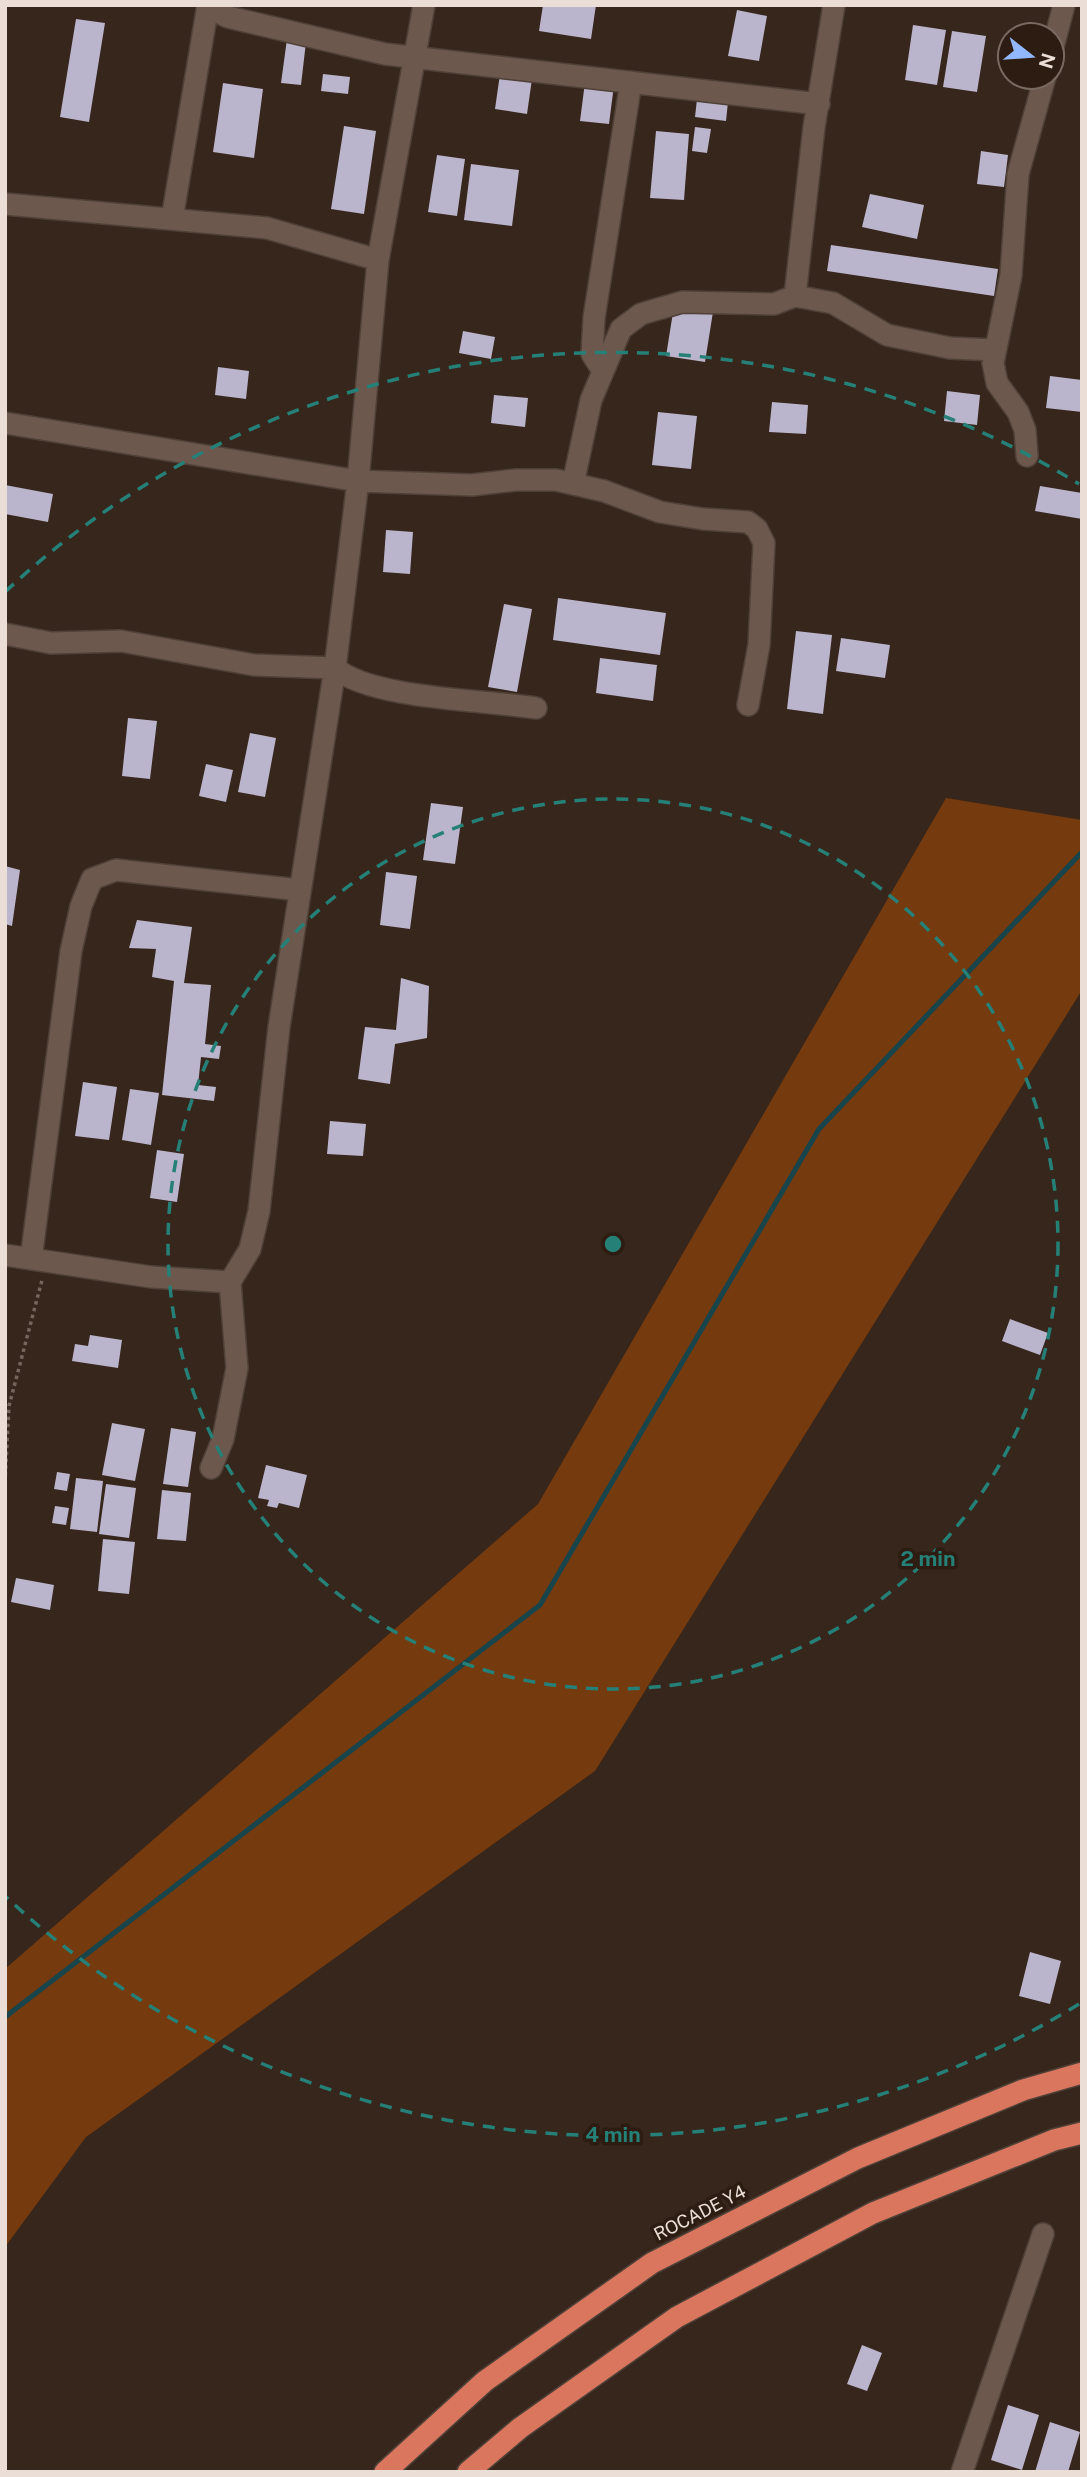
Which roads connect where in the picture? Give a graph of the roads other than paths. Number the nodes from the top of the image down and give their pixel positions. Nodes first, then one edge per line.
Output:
1 (210, 5) edge
2 (424, 5) edge
3 (834, 5) edge
4 (413, 56) junction
5 (631, 82) junction
6 (1041, 91) edge
7 (819, 104) junction
8 (5, 204) edge
9 (172, 219) junction
10 (378, 260) junction
11 (795, 296) junction
12 (996, 350) junction
13 (603, 371) junction
14 (5, 423) edge
15 (1027, 456) dead end
16 (358, 481) junction
17 (573, 484) junction
18 (5, 634) edge
19 (335, 668) junction
20 (748, 705) dead end
21 (536, 708) dead end
22 (300, 890) junction
23 (5, 1255) edge
24 (39, 1260) junction
25 (230, 1282) junction
26 (211, 1468) dead end
27 (1082, 2073) edge
28 (1082, 2133) edge
29 (1043, 2234) dead end
30 (385, 2472) edge
31 (468, 2472) edge
32 (962, 2472) edge

1 - 4 street
1 - 9 street
2 - 4 street
3 - 7 street
4 - 5 street
4 - 10 street
5 - 7 street
5 - 13 street
6 - 12 street
7 - 11 street
8 - 9 street
9 - 10 street
10 - 16 street
11 - 12 street
11 - 13 street
12 - 15 street
13 - 17 street
14 - 16 street
16 - 17 street
16 - 19 street
17 - 20 street
18 - 19 street
19 - 21 street
19 - 22 street
22 - 24 street
22 - 25 street
23 - 24 street
24 - 25 street
25 - 26 street
27 - 30 highway, ROCADE Y4
28 - 31 highway
29 - 32 street

